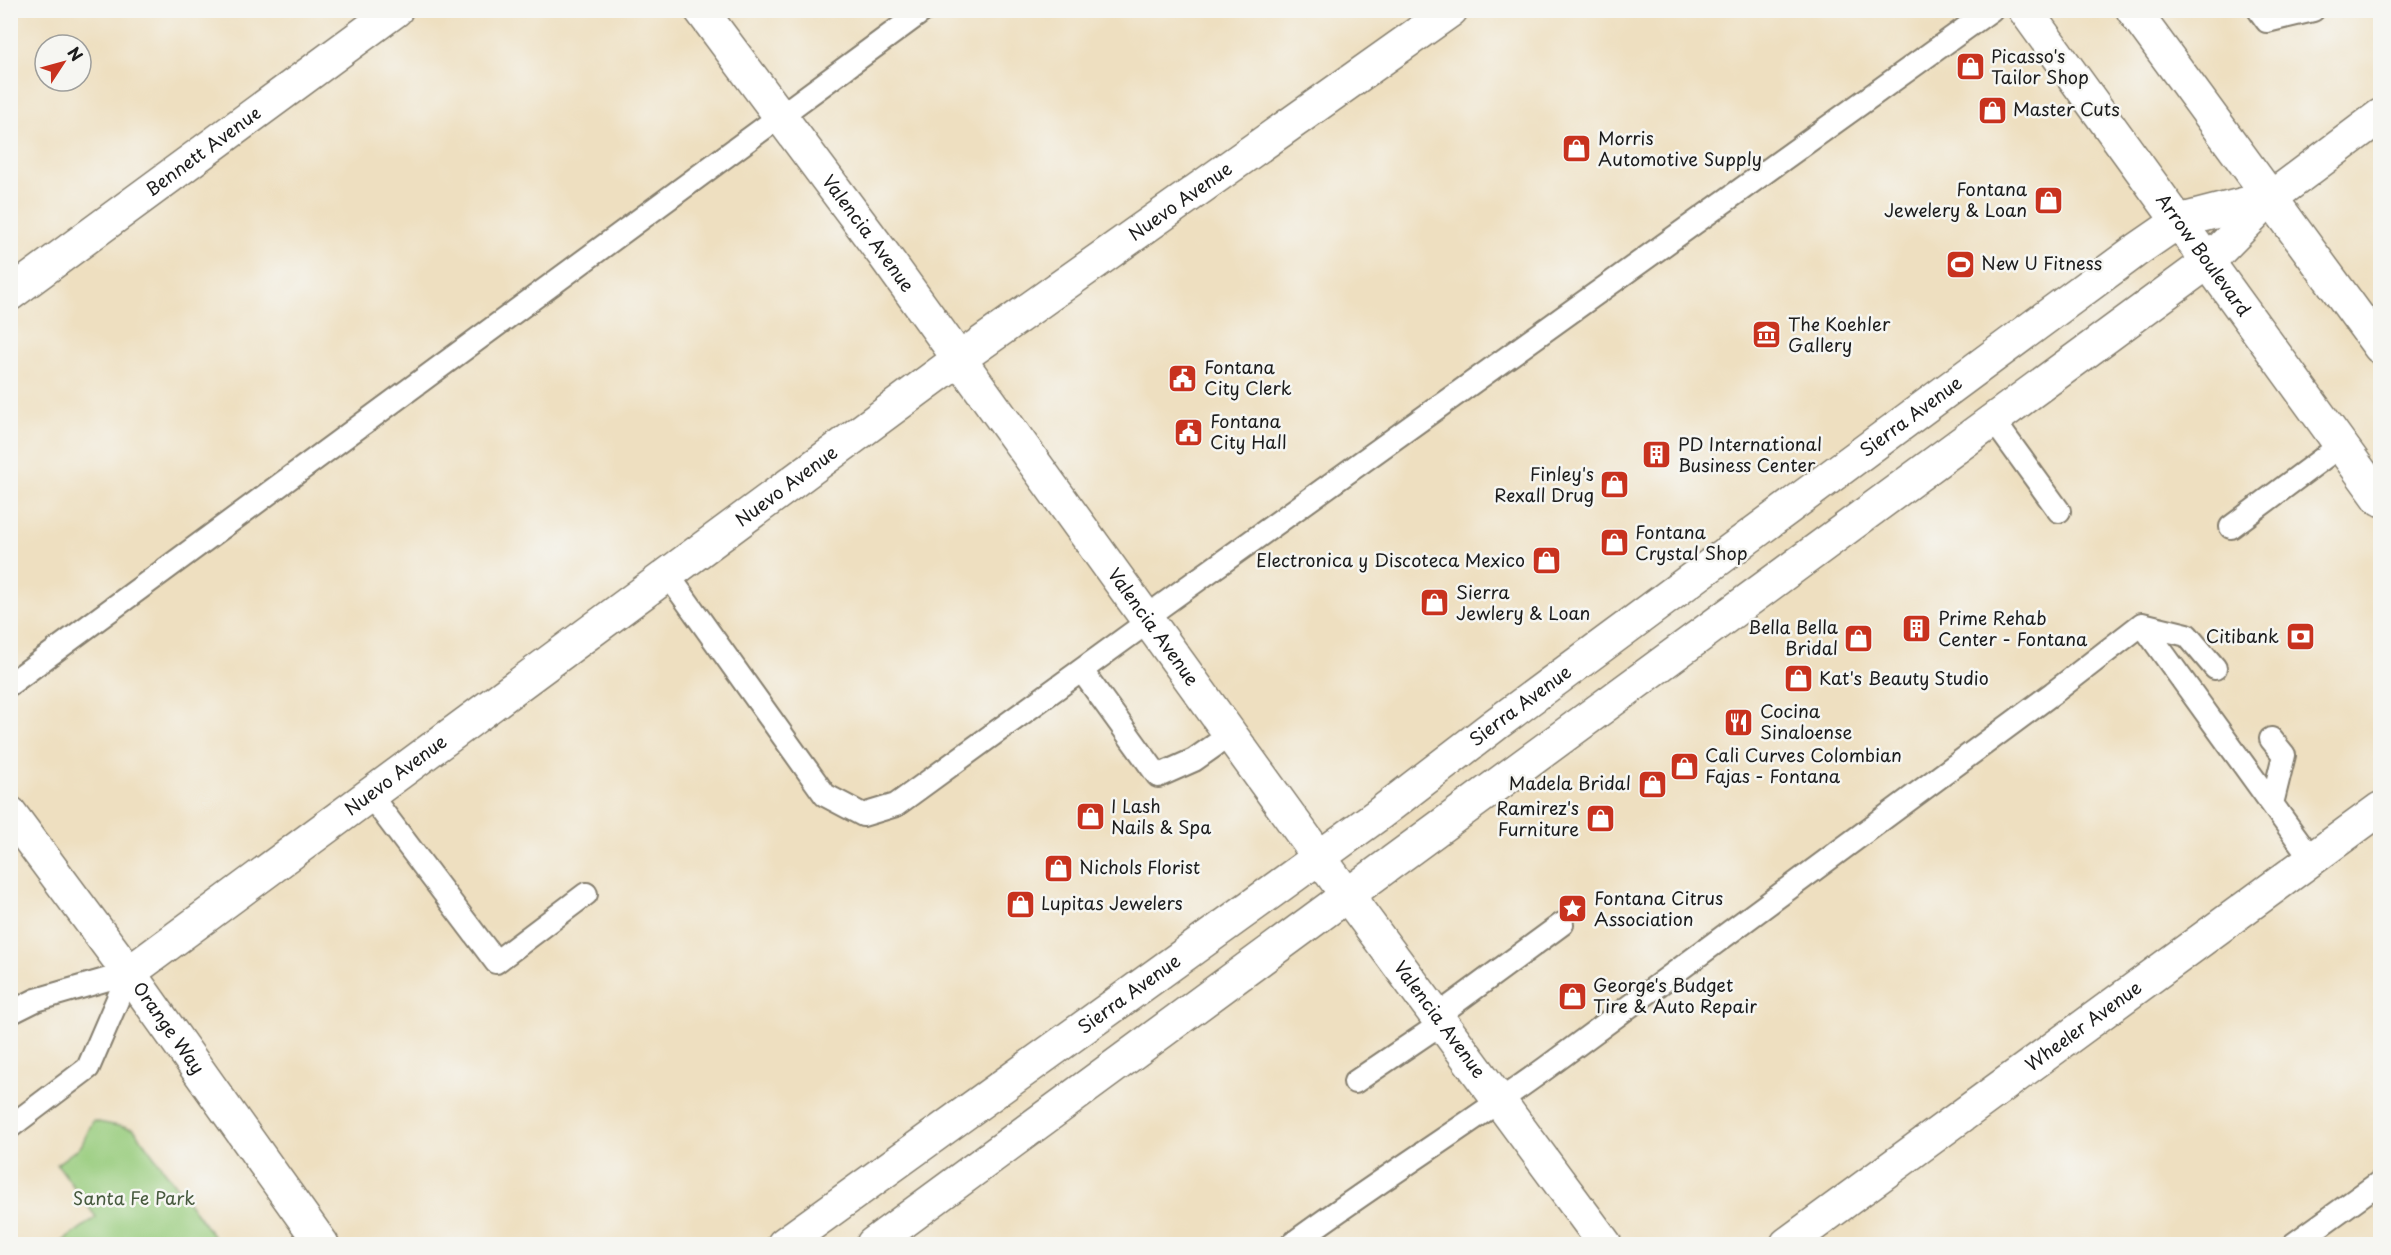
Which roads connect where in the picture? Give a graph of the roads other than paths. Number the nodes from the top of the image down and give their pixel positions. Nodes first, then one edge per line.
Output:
1 (396, 10) edge
2 (701, 10) edge
3 (924, 10) edge
4 (1451, 10) edge
5 (1991, 10) edge
6 (2025, 10) edge
7 (2133, 10) edge
8 (2259, 10) edge
9 (2313, 10) edge
10 (2380, 116) edge
11 (780, 118) junction
12 (2272, 197) junction
13 (2179, 221) junction
14 (2208, 262) junction
15 (10, 294) edge
16 (2380, 347) edge
17 (960, 359) junction
18 (1994, 422) junction
19 (2342, 445) junction
20 (2380, 499) edge
21 (2059, 511) dead end
22 (2230, 527) dead end
23 (668, 575) junction
24 (1147, 619) junction
25 (2142, 624) junction
26 (2215, 668) dead end
27 (1082, 671) junction
28 (10, 684) edge
29 (1231, 734) junction
30 (2271, 739) dead end
31 (370, 795) junction
32 (2272, 804) junction
33 (2380, 809) edge
34 (10, 813) edge
35 (1319, 857) junction
36 (2311, 858) junction
37 (586, 894) dead end
38 (1348, 896) junction
39 (1562, 924) dead end
40 (129, 974) junction
41 (10, 1013) edge
42 (1439, 1020) junction
43 (1355, 1082) dead end
44 (1500, 1102) junction
45 (10, 1127) edge
46 (2380, 1182) edge
47 (322, 1245) edge
48 (784, 1245) edge
49 (873, 1245) edge
50 (1292, 1245) edge
51 (1605, 1245) edge
52 (1787, 1245) edge
53 (2294, 1245) edge

1 - 15 street, Bennett Avenue
2 - 11 street, Valencia Avenue
3 - 11 lane
4 - 17 street, Nuevo Avenue
5 - 24 lane
6 - 13 street, Arrow Boulevard
7 - 12 street
8 - 9 lane
10 - 12 street, Sierra Avenue
11 - 17 street, Valencia Avenue
11 - 28 lane
12 - 13 street, Sierra Avenue
12 - 14 street, Sierra Avenue
12 - 16 street
13 - 14 street, Arrow Boulevard
13 - 35 street, Sierra Avenue
14 - 18 street, Sierra Avenue
14 - 19 street, Arrow Boulevard
17 - 23 street, Nuevo Avenue
17 - 24 street, Valencia Avenue
18 - 21 lane
18 - 38 street, Sierra Avenue
19 - 20 street, Arrow Boulevard
19 - 22 lane
23 - 27 lane
23 - 31 street, Nuevo Avenue
24 - 27 lane
24 - 29 street, Valencia Avenue
25 - 26 lane
25 - 32 lane
25 - 44 lane
27 - 29 lane
29 - 35 street, Valencia Avenue
30 - 32 lane
31 - 37 lane
31 - 40 street, Nuevo Avenue
32 - 36 lane
33 - 36 street, Wheeler Avenue
34 - 40 street, Orange Way
35 - 38 street, Valencia Avenue
35 - 48 street, Sierra Avenue
36 - 52 street, Wheeler Avenue
38 - 42 street, Valencia Avenue
38 - 49 street, Sierra Avenue
39 - 42 lane
40 - 41 lane
40 - 45 lane
40 - 47 street, Orange Way
42 - 43 lane
42 - 44 street, Valencia Avenue
44 - 50 lane
44 - 51 street, Valencia Avenue
46 - 53 lane

